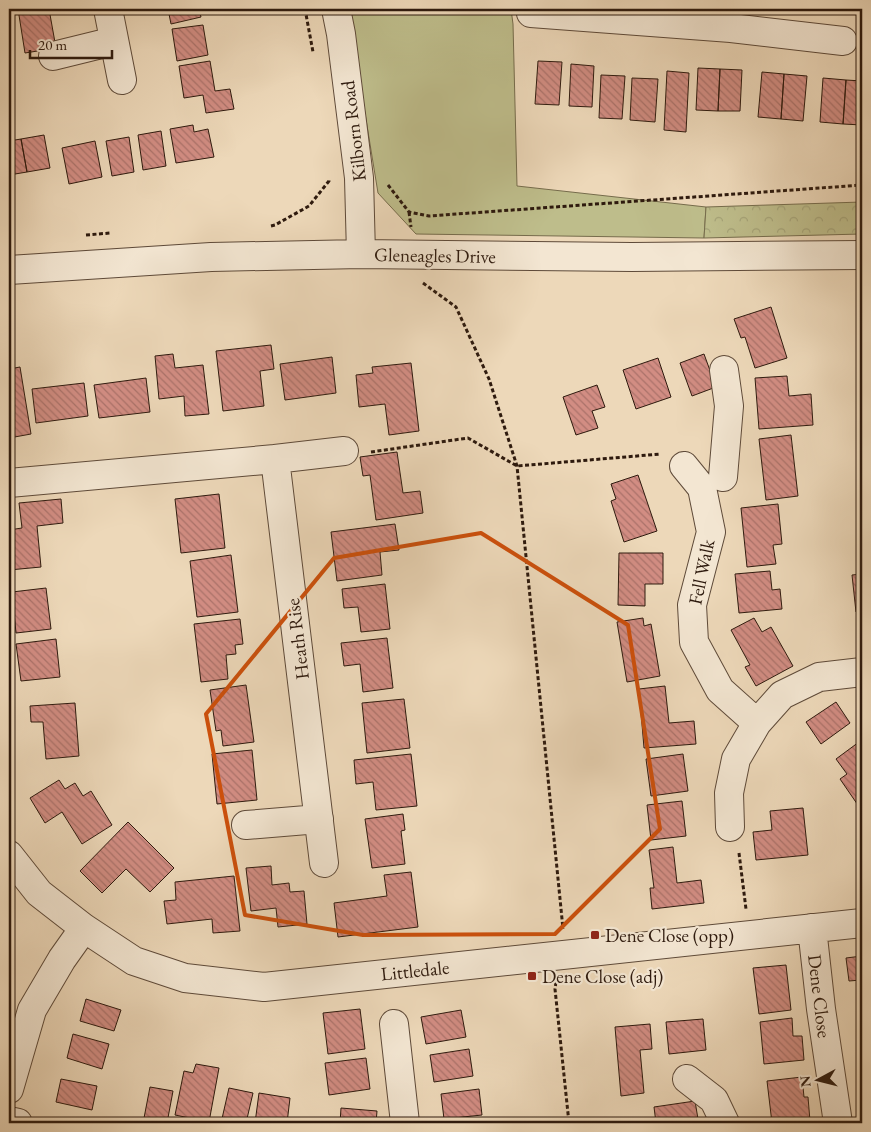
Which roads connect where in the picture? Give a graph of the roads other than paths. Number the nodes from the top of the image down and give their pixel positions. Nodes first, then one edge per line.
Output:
1 (108, 9) edge
2 (336, 9) edge
3 (572, 12) edge
4 (531, 13) dead end
5 (732, 18) edge
6 (114, 41) junction
7 (843, 41) dead end
8 (53, 56) dead end
9 (122, 80) dead end
10 (361, 254) junction
11 (862, 255) edge
12 (9, 270) edge
13 (724, 370) dead end
14 (344, 451) road end
15 (275, 459) junction
16 (684, 466) road end
17 (721, 478) junction
18 (9, 483) edge
19 (862, 672) edge
20 (757, 723) junction
21 (319, 819) junction
22 (246, 825) dead end
23 (730, 827) road end
24 (9, 855) edge
25 (324, 863) dead end
26 (862, 923) edge
27 (84, 928) junction
28 (812, 928) junction
29 (394, 1024) dead end
30 (687, 1079) dead end
31 (9, 1089) edge
32 (9, 1121) edge
33 (18, 1123) edge
34 (405, 1123) edge
35 (725, 1123) edge
36 (838, 1123) edge

1 - 6 street
2 - 10 street, Kilborn Road
3 - 4 street
3 - 5 street
5 - 7 street
6 - 8 street
6 - 9 street
10 - 11 street, Gleneagles Drive
10 - 12 street, Gleneagles Drive
13 - 17 street
14 - 15 street
15 - 18 street
15 - 21 street, Heath Rise
16 - 17 street, Fell Walk
17 - 20 street, Fell Walk
19 - 20 street
20 - 23 street
21 - 22 street
21 - 25 street, Heath Rise
24 - 27 street, Littledale
26 - 28 street, Littledale
27 - 28 street, Littledale
27 - 31 street
28 - 36 street, Dene Close
29 - 34 street
30 - 35 street
32 - 33 street

